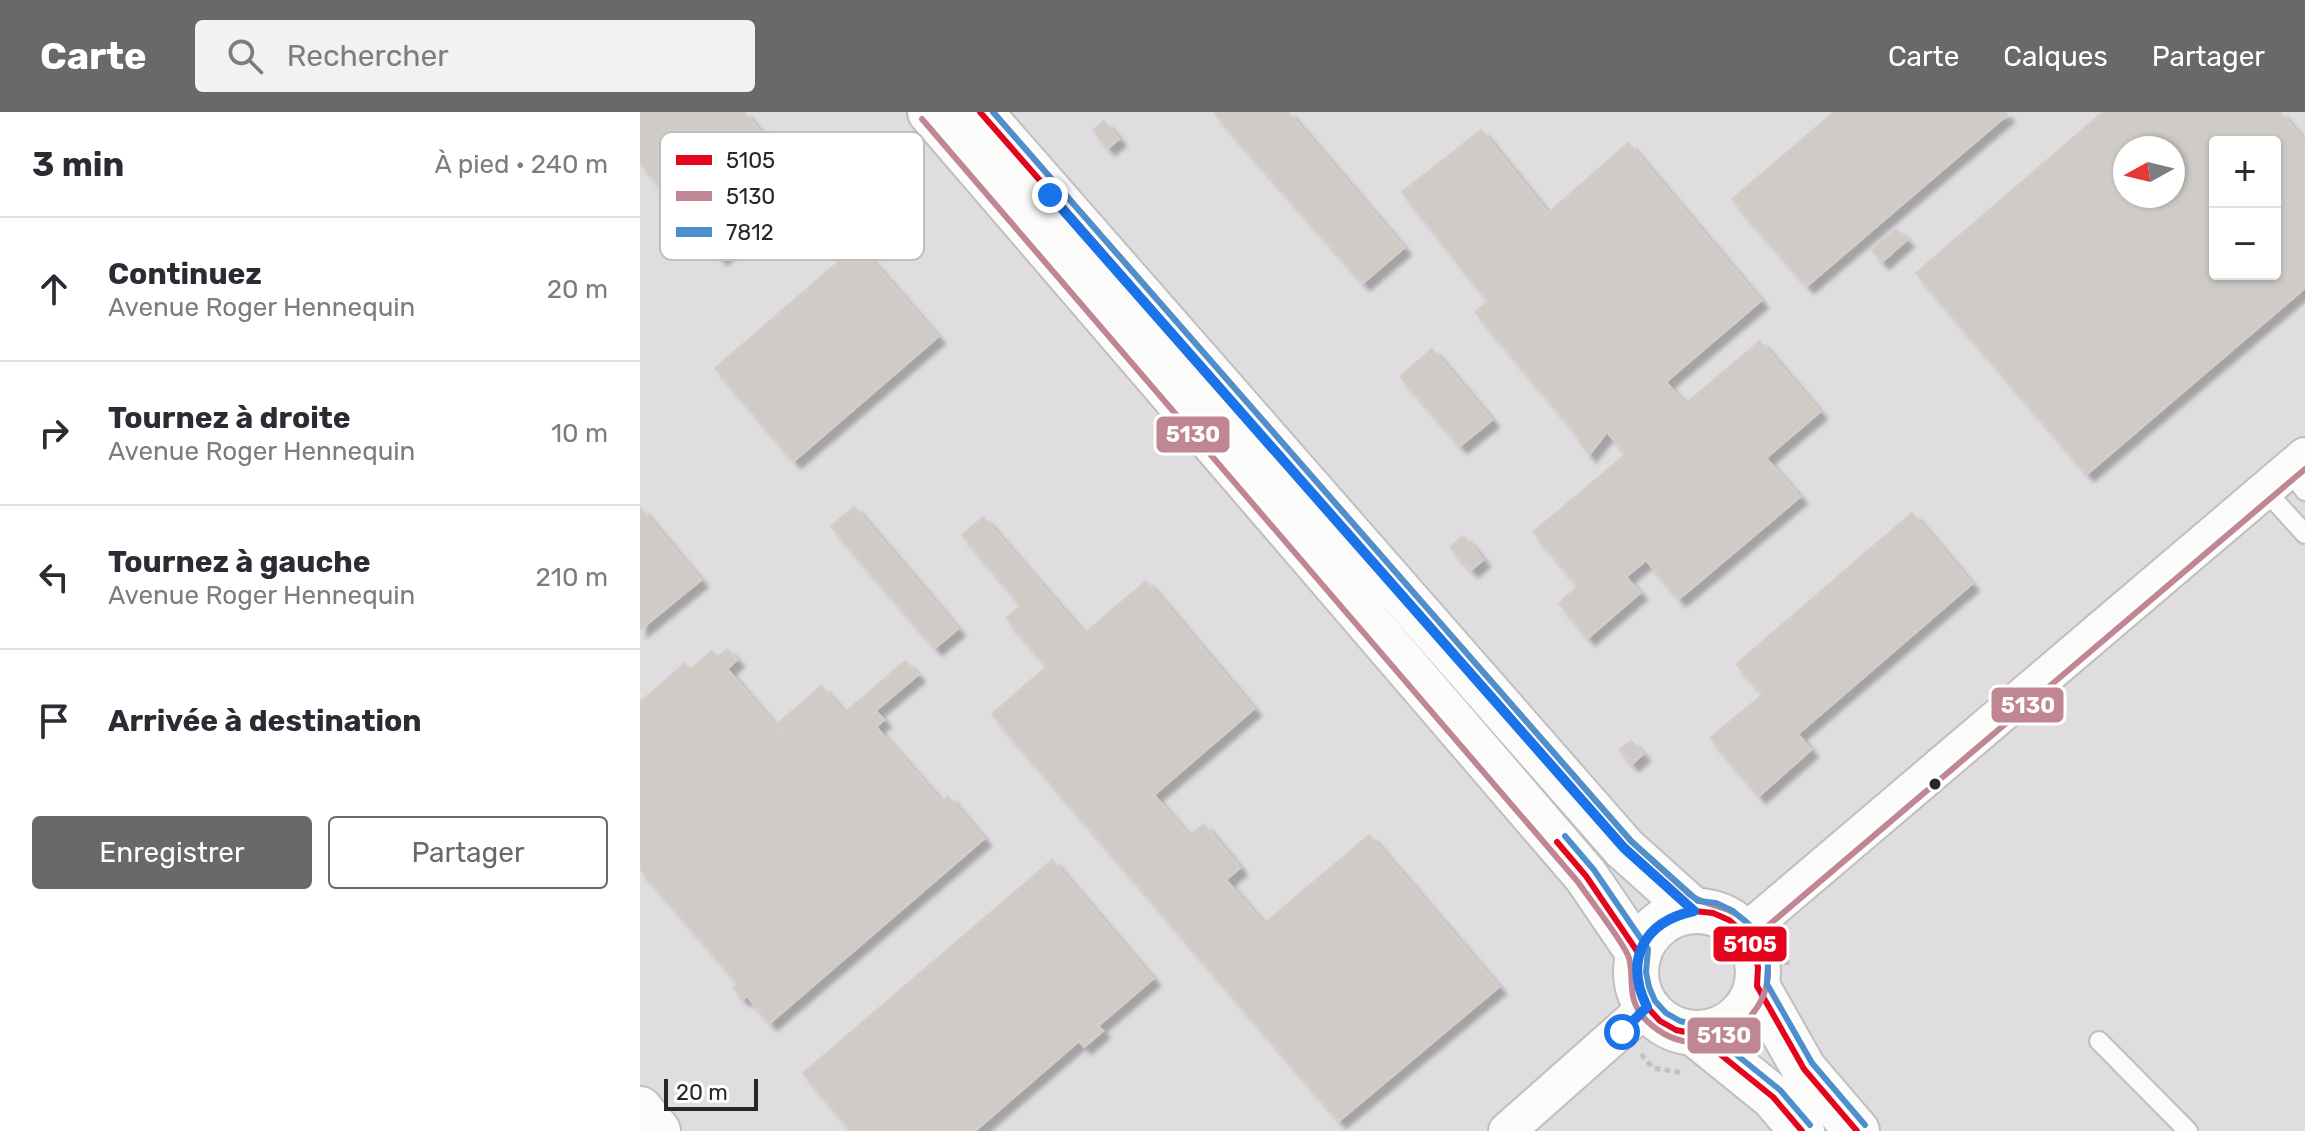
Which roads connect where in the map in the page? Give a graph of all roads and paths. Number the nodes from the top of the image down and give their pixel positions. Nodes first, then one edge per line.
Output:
1 (930, 112) edge
2 (980, 112) edge
3 (2291, 477) edge
4 (2305, 534) edge
5 (1694, 911) junction
6 (1744, 933) junction
7 (1639, 954) junction
8 (1757, 986) junction
9 (1647, 1007) junction
10 (1695, 1034) junction
11 (2099, 1041) dead end
12 (640, 1109) edge
13 (658, 1131) edge
14 (1507, 1131) edge
15 (1802, 1131) edge
16 (1857, 1131) edge
17 (2188, 1131) edge

1 - 7 street
2 - 5 street
3 - 4 lane
3 - 6 street
5 - 6 street
5 - 7 street
6 - 8 street
7 - 9 street
8 - 10 street
8 - 16 street
9 - 10 street
9 - 14 street
10 - 15 street
11 - 17 lane
12 - 13 street

